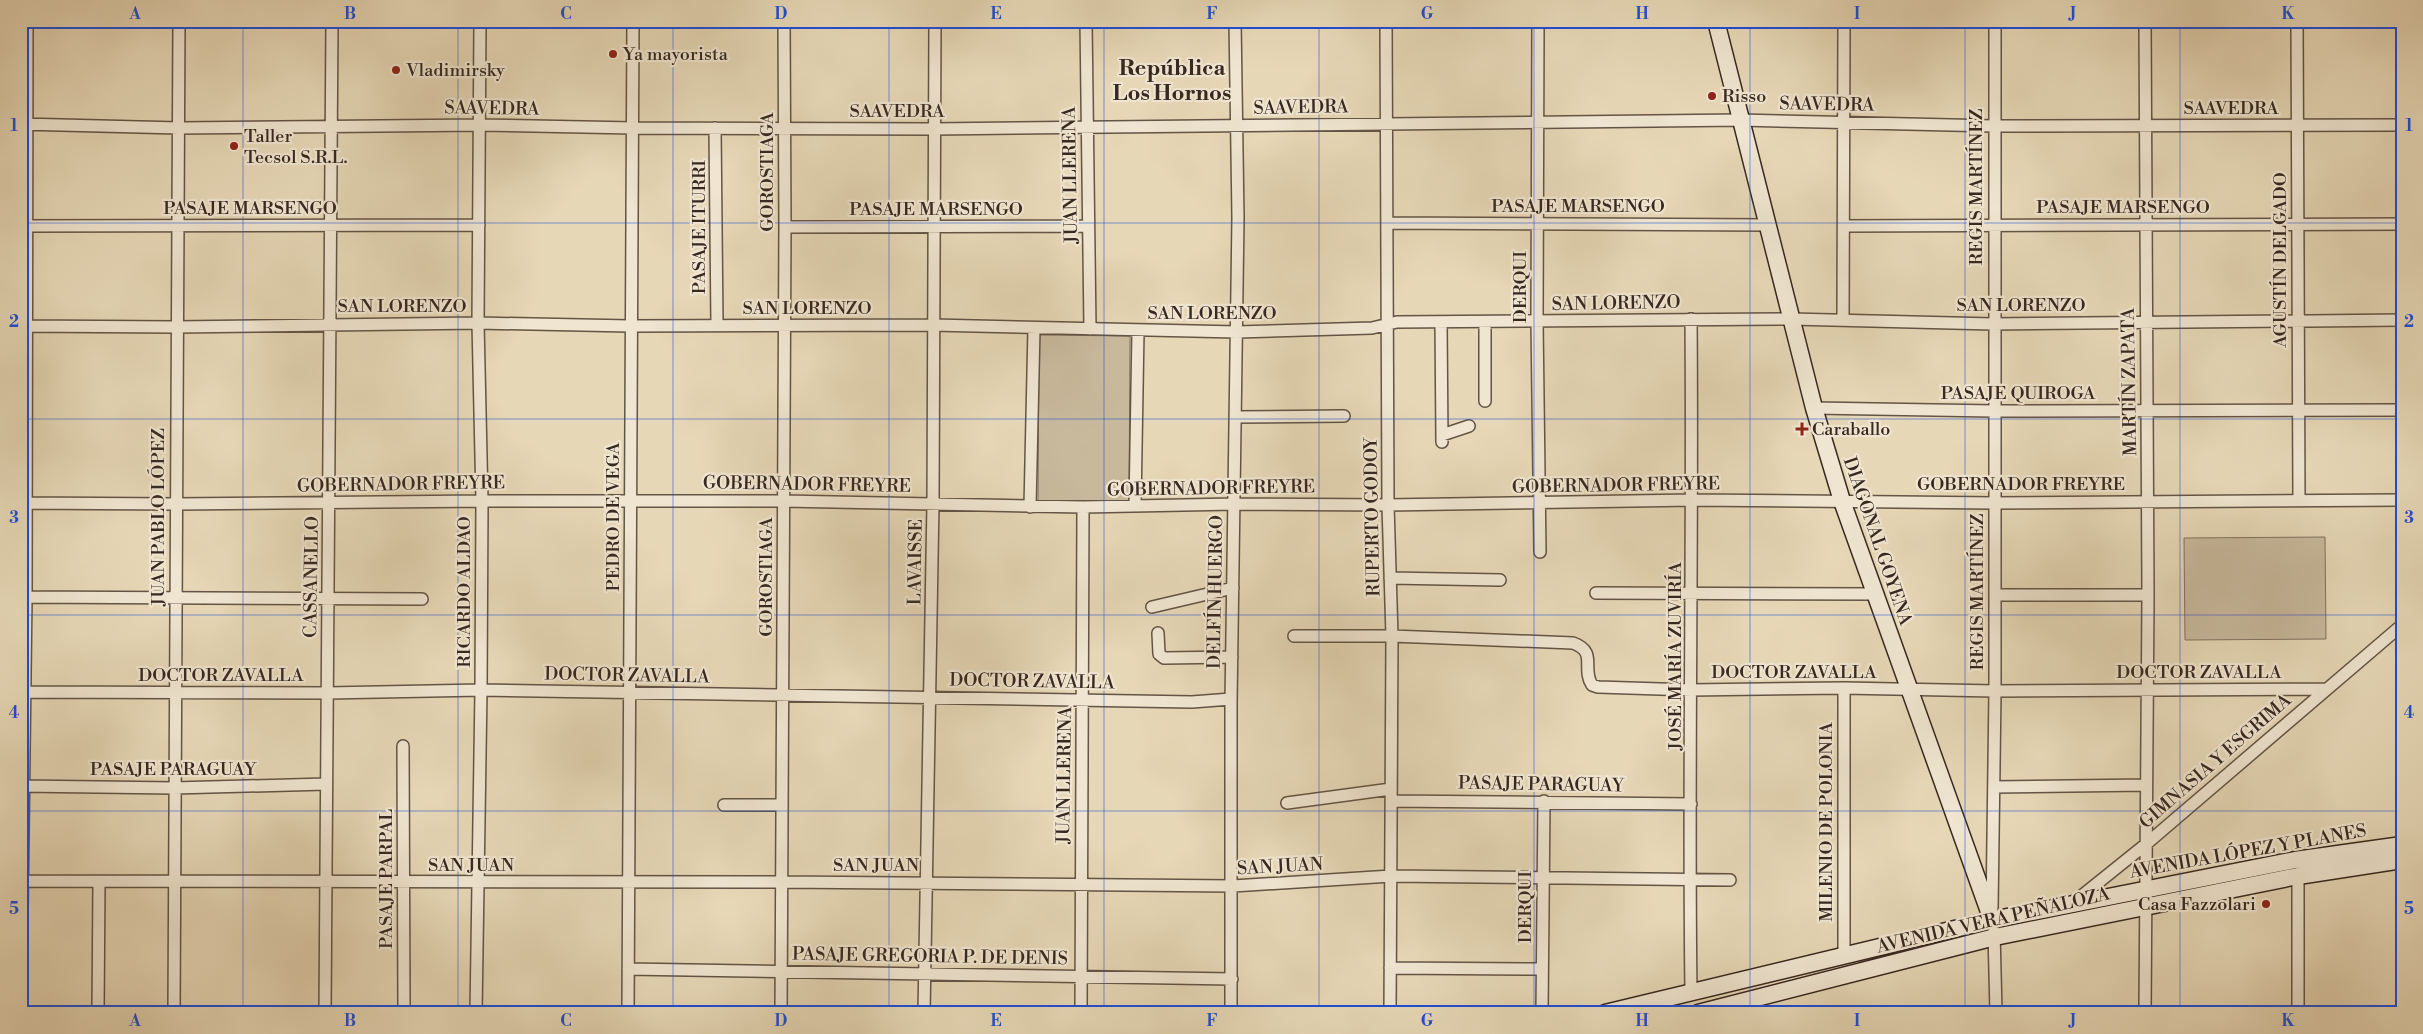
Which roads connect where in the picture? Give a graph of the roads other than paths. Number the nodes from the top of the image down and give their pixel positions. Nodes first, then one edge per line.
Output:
1 (27, 21) edge
2 (179, 21) edge
3 (332, 21) edge
4 (480, 21) edge
5 (633, 21) edge
6 (784, 21) edge
7 (935, 21) edge
8 (1086, 21) edge
9 (1235, 21) edge
10 (1386, 21) edge
11 (1538, 21) edge
12 (1716, 21) edge
13 (1844, 21) edge
14 (1995, 21) edge
15 (2145, 21) edge
16 (2297, 21) edge
17 (1740, 120) junction
18 (1844, 122) junction
19 (24, 124) edge
20 (1386, 124) junction
21 (1538, 124) junction
22 (330, 125) junction
23 (481, 125) junction
24 (1236, 125) junction
25 (2146, 125) junction
26 (2297, 125) junction
27 (2402, 125) edge
28 (1994, 126) junction
29 (179, 128) junction
30 (633, 128) junction
31 (715, 128) junction
32 (784, 128) junction
33 (1086, 128) junction
34 (934, 129) junction
35 (1538, 222) junction
36 (1388, 223) junction
37 (2297, 224) junction
38 (2402, 224) edge
39 (24, 225) edge
40 (178, 225) junction
41 (479, 225) junction
42 (1768, 225) junction
43 (1993, 225) junction
44 (2146, 225) junction
45 (329, 226) junction
46 (785, 226) junction
47 (935, 226) junction
48 (1088, 226) junction
49 (1844, 226) junction
50 (1791, 319) junction
51 (1691, 320) junction
52 (1843, 320) junction
53 (2402, 320) edge
54 (1537, 321) junction
55 (2297, 321) junction
56 (1441, 322) junction
57 (1485, 322) junction
58 (2145, 322) junction
59 (478, 323) junction
60 (329, 324) junction
61 (1994, 324) junction
62 (717, 325) junction
63 (1388, 325) junction
64 (23, 326) edge
65 (630, 326) junction
66 (784, 326) junction
67 (933, 326) junction
68 (176, 327) junction
69 (1034, 328) junction
70 (1090, 329) junction
71 (1138, 331) junction
72 (1237, 332) junction
73 (1485, 401) dead end
74 (1814, 408) junction
75 (2147, 410) junction
76 (2298, 410) junction
77 (2402, 410) edge
78 (1994, 411) junction
79 (1236, 416) junction
80 (1344, 416) dead end
81 (1469, 426) dead end
82 (631, 500) junction
83 (1693, 500) junction
84 (2299, 500) junction
85 (2402, 500) edge
86 (482, 501) junction
87 (784, 501) junction
88 (1842, 501) junction
89 (2147, 501) junction
90 (24, 502) edge
91 (330, 502) junction
92 (933, 503) junction
93 (1994, 503) junction
94 (176, 504) junction
95 (1234, 504) junction
96 (1541, 504) junction
97 (1388, 505) junction
98 (1135, 506) junction
99 (1030, 507) junction
100 (1083, 508) junction
101 (1540, 552) dead end
102 (1390, 578) junction
103 (1500, 580) dead end
104 (1233, 588) junction
105 (1693, 592) junction
106 (1596, 593) dead end
107 (1874, 594) junction
108 (1995, 595) junction
109 (2148, 595) junction
110 (23, 597) edge
111 (175, 599) junction
112 (327, 599) junction
113 (422, 599) dead end
114 (1152, 607) dead end
115 (2402, 625) edge
116 (1158, 633) dead end
117 (1294, 636) dead end
118 (1392, 636) junction
119 (1232, 657) junction
120 (1844, 688) junction
121 (2326, 689) junction
122 (481, 690) junction
123 (1691, 690) junction
124 (1908, 690) junction
125 (2147, 690) junction
126 (1995, 691) junction
127 (23, 692) edge
128 (174, 693) junction
129 (328, 693) junction
130 (630, 694) junction
131 (783, 695) junction
132 (930, 697) junction
133 (1082, 698) junction
134 (1231, 699) junction
135 (402, 746) dead end
136 (326, 784) junction
137 (2146, 785) junction
138 (23, 786) edge
139 (1994, 787) junction
140 (174, 788) junction
141 (1391, 789) junction
142 (1391, 801) junction
143 (1544, 801) junction
144 (1286, 803) dead end
145 (724, 804) dead end
146 (1692, 804) junction
147 (782, 805) junction
148 (2145, 845) junction
149 (2402, 845) edge
150 (2402, 860) edge
151 (1391, 876) junction
152 (1542, 876) junction
153 (2298, 876) junction
154 (1690, 878) junction
155 (1730, 880) dead end
156 (22, 881) edge
157 (99, 882) junction
158 (174, 882) junction
159 (326, 882) junction
160 (629, 882) junction
161 (782, 882) junction
162 (404, 883) junction
163 (477, 883) junction
164 (926, 883) junction
165 (1080, 886) junction
166 (1233, 886) junction
167 (2145, 889) junction
168 (2073, 903) junction
169 (2145, 907) junction
170 (1992, 920) junction
171 (1995, 937) junction
172 (1844, 957) junction
173 (1390, 968) junction
174 (628, 969) junction
175 (1542, 969) junction
176 (781, 972) junction
177 (925, 974) junction
178 (1080, 976) junction
179 (1232, 979) junction
180 (21, 988) edge
181 (1691, 992) junction
182 (98, 1013) edge
183 (174, 1013) edge
184 (325, 1013) edge
185 (404, 1013) edge
186 (476, 1013) edge
187 (628, 1013) edge
188 (780, 1013) edge
189 (924, 1013) edge
190 (1080, 1013) edge
191 (1232, 1013) edge
192 (1390, 1013) edge
193 (1542, 1013) edge
194 (1605, 1013) edge
195 (1698, 1013) edge
196 (1996, 1013) edge
197 (2145, 1013) edge
198 (2298, 1013) edge

1 - 19 street
2 - 29 street, JUAN PABLO LÓPEZ
3 - 22 street, CASSANELLO
4 - 23 street, RICARDO ALDAO
5 - 30 street, PEDRO DE VEGA
6 - 32 street, GOROSTIAGA
7 - 34 street, LAVAISSE
8 - 33 street, JUAN LLERENA
9 - 24 street, DELFÍN HUERGO
10 - 20 street, RUPERTO GODOY
11 - 21 street, DERQUI
12 - 17 main road, DIAGONAL GOYENA
13 - 18 street
14 - 28 street, REGIS MARTÍNEZ
15 - 25 street, MARTÍN ZAPATA
16 - 26 street, AGUSTÍN DELGADO
17 - 18 street, SAAVEDRA
17 - 21 street, SAAVEDRA
17 - 42 main road, DIAGONAL GOYENA
18 - 28 street, SAAVEDRA
18 - 49 street
19 - 29 street, SAAVEDRA
19 - 39 street
20 - 21 street, SAAVEDRA
20 - 24 street, SAAVEDRA
20 - 36 street, RUPERTO GODOY
21 - 35 street, DERQUI
22 - 23 street, SAAVEDRA
22 - 29 street, SAAVEDRA
22 - 45 street, CASSANELLO
23 - 30 street, SAAVEDRA
23 - 41 street, RICARDO ALDAO
24 - 33 street, SAAVEDRA
24 - 72 street, DELFÍN HUERGO
25 - 26 street, SAAVEDRA
25 - 28 street, SAAVEDRA
25 - 44 street, MARTÍN ZAPATA
26 - 27 street, SAAVEDRA
26 - 37 street, AGUSTÍN DELGADO
28 - 43 street, REGIS MARTÍNEZ
29 - 40 street, JUAN PABLO LÓPEZ
30 - 31 street, SAAVEDRA
30 - 65 street, PEDRO DE VEGA
31 - 32 street, SAAVEDRA
31 - 62 street, PASAJE ITURRI
32 - 34 street, SAAVEDRA
32 - 46 street, GOROSTIAGA
33 - 34 street, SAAVEDRA
33 - 48 street, JUAN LLERENA
34 - 47 street, LAVAISSE
35 - 36 street, PASAJE MARSENGO
35 - 42 street, PASAJE MARSENGO
35 - 54 street, DERQUI
36 - 63 street, RUPERTO GODOY
37 - 38 street, PASAJE MARSENGO
37 - 44 street, PASAJE MARSENGO
37 - 55 street, AGUSTÍN DELGADO
39 - 40 street, PASAJE MARSENGO
39 - 64 street
40 - 45 street, PASAJE MARSENGO
40 - 68 street, JUAN PABLO LÓPEZ
41 - 45 street, PASAJE MARSENGO
41 - 59 street, RICARDO ALDAO
42 - 50 main road, DIAGONAL GOYENA
43 - 44 street, PASAJE MARSENGO
43 - 49 street, PASAJE MARSENGO
43 - 61 street, REGIS MARTÍNEZ
44 - 58 street, MARTÍN ZAPATA
45 - 60 street, CASSANELLO
46 - 47 street, PASAJE MARSENGO
46 - 66 street, GOROSTIAGA
47 - 48 street, PASAJE MARSENGO
47 - 67 street, LAVAISSE
48 - 70 street, JUAN LLERENA
49 - 52 street
50 - 51 street, SAN LORENZO
50 - 52 street, SAN LORENZO
50 - 74 main road, DIAGONAL GOYENA
51 - 54 street, SAN LORENZO
51 - 83 street, JOSÉ MARÍA ZUVIRÍA
52 - 61 street, SAN LORENZO
53 - 55 street, SAN LORENZO
54 - 57 street, SAN LORENZO
54 - 96 street, DERQUI
55 - 58 street, SAN LORENZO
55 - 76 street, AGUSTÍN DELGADO
56 - 57 street, SAN LORENZO
56 - 63 street, SAN LORENZO
56 - 81 street
57 - 73 street
58 - 61 street, SAN LORENZO
58 - 75 street, MARTÍN ZAPATA
59 - 60 street, SAN LORENZO
59 - 65 street, SAN LORENZO
59 - 86 street, RICARDO ALDAO
60 - 68 street, SAN LORENZO
60 - 91 street, CASSANELLO
61 - 78 street, REGIS MARTÍNEZ
62 - 65 street, SAN LORENZO
62 - 66 street, SAN LORENZO
63 - 72 street, SAN LORENZO
63 - 97 street, RUPERTO GODOY
64 - 68 street, SAN LORENZO
64 - 90 street
65 - 82 street, PEDRO DE VEGA
66 - 67 street, SAN LORENZO
66 - 87 street, GOROSTIAGA
67 - 69 street, SAN LORENZO
67 - 92 street, LAVAISSE
68 - 94 street, JUAN PABLO LÓPEZ
69 - 70 street, SAN LORENZO
69 - 99 street
70 - 71 street, SAN LORENZO
71 - 72 street, SAN LORENZO
71 - 98 street
72 - 79 street, DELFÍN HUERGO
74 - 78 street, PASAJE QUIROGA
74 - 88 main road, DIAGONAL GOYENA
75 - 76 street, PASAJE QUIROGA
75 - 78 street, PASAJE QUIROGA
75 - 89 street, MARTÍN ZAPATA
76 - 77 street, PASAJE QUIROGA
76 - 84 street, AGUSTÍN DELGADO
78 - 93 street, REGIS MARTÍNEZ
79 - 80 street
79 - 95 street, DELFÍN HUERGO
82 - 86 street, GOBERNADOR FREYRE
82 - 87 street, GOBERNADOR FREYRE
82 - 130 street, PEDRO DE VEGA
83 - 88 street, GOBERNADOR FREYRE
83 - 96 street, GOBERNADOR FREYRE
83 - 105 street, JOSÉ MARÍA ZUVIRÍA
84 - 85 street, GOBERNADOR FREYRE
84 - 89 street, GOBERNADOR FREYRE
86 - 91 street, GOBERNADOR FREYRE
86 - 122 street, RICARDO ALDAO
87 - 92 street, GOBERNADOR FREYRE
87 - 131 street, GOROSTIAGA
88 - 93 street, GOBERNADOR FREYRE
88 - 107 main road, DIAGONAL GOYENA
89 - 93 street, GOBERNADOR FREYRE
89 - 109 street, MARTÍN ZAPATA
90 - 94 street, GOBERNADOR FREYRE
90 - 110 street
91 - 94 street, GOBERNADOR FREYRE
91 - 112 street, CASSANELLO
92 - 99 street, GOBERNADOR FREYRE
92 - 132 street, LAVAISSE
93 - 108 street, REGIS MARTÍNEZ
94 - 111 street, JUAN PABLO LÓPEZ
95 - 97 street, GOBERNADOR FREYRE
95 - 98 street, GOBERNADOR FREYRE
95 - 104 street, DELFÍN HUERGO
96 - 97 street, GOBERNADOR FREYRE
96 - 101 street, DERQUI
97 - 102 street, RUPERTO GODOY
98 - 100 street, GOBERNADOR FREYRE
99 - 100 street, GOBERNADOR FREYRE
100 - 133 street, JUAN LLERENA
102 - 103 street
102 - 118 street, RUPERTO GODOY
104 - 114 street
104 - 119 street, DELFÍN HUERGO
105 - 106 street
105 - 107 street
105 - 123 street, JOSÉ MARÍA ZUVIRÍA
107 - 124 main road, DIAGONAL GOYENA
108 - 109 street
108 - 126 street, REGIS MARTÍNEZ
109 - 125 street, MARTÍN ZAPATA
110 - 111 street
110 - 127 street
111 - 112 street
111 - 128 street, JUAN PABLO LÓPEZ
112 - 113 street
112 - 129 street, CASSANELLO
115 - 121 street, GIMNASIA Y ESGRIMA
116 - 119 street
117 - 118 street, DOCTOR ZAVALLA
118 - 123 street, DOCTOR ZAVALLA
118 - 141 street, RUPERTO GODOY
119 - 134 street, DELFÍN HUERGO
120 - 123 street, DOCTOR ZAVALLA
120 - 124 street, DOCTOR ZAVALLA
120 - 172 street, MILENIO DE POLONIA
121 - 125 street, DOCTOR ZAVALLA
121 - 148 street, GIMNASIA Y ESGRIMA
122 - 129 street, DOCTOR ZAVALLA
122 - 130 street, DOCTOR ZAVALLA
122 - 163 street, RICARDO ALDAO
123 - 146 street, JOSÉ MARÍA ZUVIRÍA
124 - 126 street, DOCTOR ZAVALLA
124 - 170 main road, DIAGONAL GOYENA
125 - 126 street, DOCTOR ZAVALLA
125 - 137 street, MARTÍN ZAPATA
126 - 139 street, REGIS MARTÍNEZ
127 - 128 street, DOCTOR ZAVALLA
127 - 138 street
128 - 129 street, DOCTOR ZAVALLA
128 - 140 street, JUAN PABLO LÓPEZ
129 - 136 street, CASSANELLO
130 - 131 street, DOCTOR ZAVALLA
130 - 160 street, PEDRO DE VEGA
131 - 132 street, DOCTOR ZAVALLA
131 - 147 street, GOROSTIAGA
132 - 133 street, DOCTOR ZAVALLA
132 - 164 street, LAVAISSE
133 - 134 street, DOCTOR ZAVALLA
133 - 165 street, JUAN LLERENA
134 - 166 street, DELFÍN HUERGO
135 - 162 street, PASAJE PARPAL
136 - 140 street, PASAJE PARAGUAY
136 - 159 street, CASSANELLO
137 - 139 street
137 - 148 street, MARTÍN ZAPATA
138 - 140 street, PASAJE PARAGUAY
138 - 156 street
139 - 170 street, REGIS MARTÍNEZ
140 - 158 street, JUAN PABLO LÓPEZ
141 - 142 street, RUPERTO GODOY
141 - 144 street
142 - 143 street, PASAJE PARAGUAY
142 - 151 street, RUPERTO GODOY
143 - 146 street, PASAJE PARAGUAY
143 - 152 street, DERQUI
145 - 147 street
146 - 154 street, JOSÉ MARÍA ZUVIRÍA
147 - 161 street, GOROSTIAGA
148 - 167 street, MARTÍN ZAPATA
148 - 168 street, GIMNASIA Y ESGRIMA
149 - 167 main road, AVENIDA LÓPEZ Y PLANES
150 - 153 main road, AVENIDA LÓPEZ Y PLANES
151 - 152 street, SAN JUAN
151 - 166 street, SAN JUAN
151 - 173 street, RUPERTO GODOY
152 - 154 street, SAN JUAN
152 - 175 street, DERQUI
153 - 169 main road, AVENIDA VERA PEÑALOZA
153 - 198 street
154 - 155 street, SAN JUAN
154 - 181 street, JOSÉ MARÍA ZUVIRÍA
156 - 157 street, SAN JUAN
156 - 180 street
157 - 158 street, SAN JUAN
157 - 182 street
158 - 159 street, SAN JUAN
158 - 183 street, JUAN PABLO LÓPEZ
159 - 162 street, SAN JUAN
159 - 184 street, CASSANELLO
160 - 161 street, SAN JUAN
160 - 163 street, SAN JUAN
160 - 174 street, PEDRO DE VEGA
161 - 164 street, SAN JUAN
161 - 176 street, GOROSTIAGA
162 - 163 street, SAN JUAN
162 - 185 street, PASAJE PARPAL
163 - 186 street, RICARDO ALDAO
164 - 165 street, SAN JUAN
164 - 177 street, LAVAISSE
165 - 166 street, SAN JUAN
165 - 178 street, JUAN LLERENA
166 - 179 street, DELFÍN HUERGO
167 - 168 main road, AVENIDA LÓPEZ Y PLANES
167 - 169 street, MARTÍN ZAPATA
168 - 170 main road, AVENIDA VERA PEÑALOZA
169 - 171 main road, AVENIDA VERA PEÑALOZA
169 - 197 street, MARTÍN ZAPATA
170 - 171 street, REGIS MARTÍNEZ
170 - 172 main road, AVENIDA VERA PEÑALOZA
171 - 195 main road, AVENIDA VERA PEÑALOZA
171 - 196 street, REGIS MARTÍNEZ
172 - 181 main road, AVENIDA VERA PEÑALOZA
173 - 175 street
173 - 192 street, RUPERTO GODOY
174 - 176 street, PASAJE GREGORIA P. DE DENIS
174 - 187 street, PEDRO DE VEGA
175 - 193 street, DERQUI
176 - 177 street, PASAJE GREGORIA P. DE DENIS
176 - 188 street, GOROSTIAGA
177 - 178 street, PASAJE GREGORIA P. DE DENIS
177 - 189 street, LAVAISSE
178 - 179 street, PASAJE GREGORIA P. DE DENIS
178 - 190 street, JUAN LLERENA
179 - 191 street, DELFÍN HUERGO
181 - 194 main road, AVENIDA VERA PEÑALOZA

